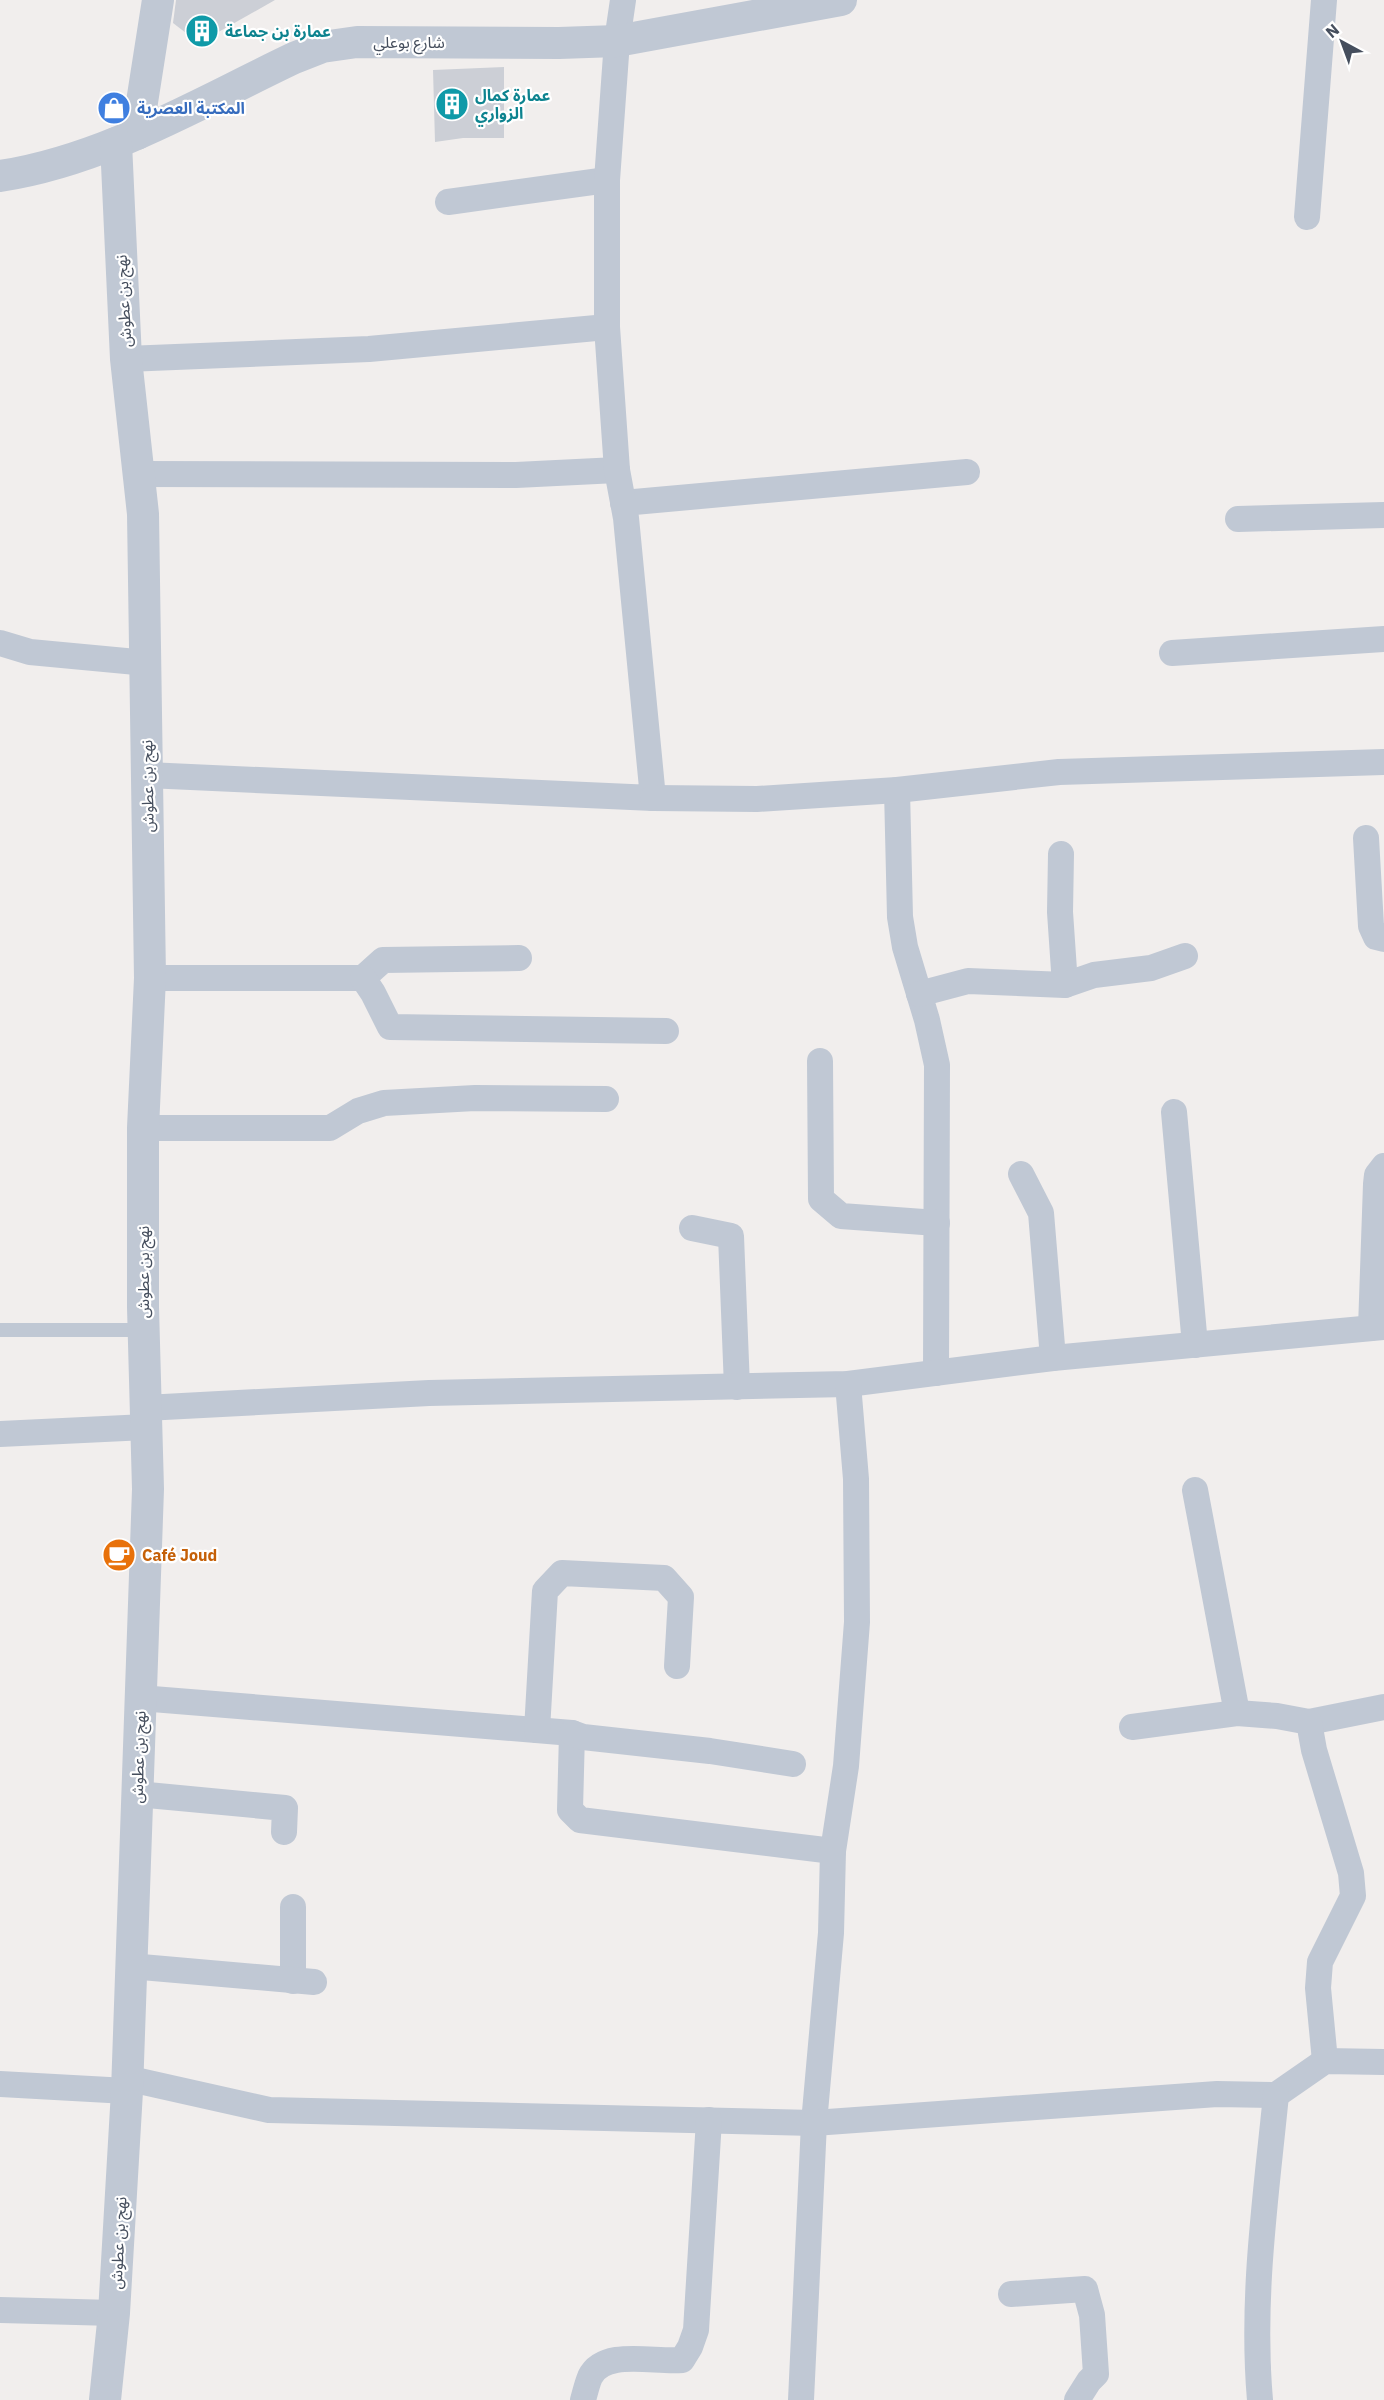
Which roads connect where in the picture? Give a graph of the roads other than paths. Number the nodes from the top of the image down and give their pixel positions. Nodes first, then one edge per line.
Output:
1 (158, 0) edge
2 (623, 0) edge
3 (841, 0) edge
4 (1324, 0) edge
5 (617, 41) junction
6 (126, 138) junction
7 (0, 176) edge
8 (607, 180) junction
9 (448, 202) dead end
10 (1307, 217) dead end
11 (607, 327) junction
12 (126, 359) junction
13 (617, 470) junction
14 (967, 472) dead end
15 (138, 474) junction
16 (623, 504) junction
17 (1384, 515) edge
18 (1238, 519) dead end
19 (1384, 639) edge
20 (0, 643) edge
21 (1172, 653) dead end
22 (147, 663) junction
23 (1384, 762) edge
24 (147, 775) junction
25 (897, 790) junction
26 (653, 798) junction
27 (1366, 838) dead end
28 (1061, 854) dead end
29 (1384, 939) edge
30 (1185, 956) dead end
31 (519, 958) dead end
32 (150, 978) junction
33 (363, 978) junction
34 (1065, 985) junction
35 (920, 994) junction
36 (666, 1030) dead end
37 (820, 1061) dead end
38 (606, 1099) dead end
39 (1174, 1112) dead end
40 (143, 1128) junction
41 (1384, 1166) edge
42 (1021, 1174) dead end
43 (937, 1223) junction
44 (692, 1228) dead end
45 (1377, 1328) edge
46 (0, 1330) edge
47 (144, 1330) junction
48 (1195, 1345) junction
49 (1053, 1358) junction
50 (936, 1373) junction
51 (848, 1384) junction
52 (737, 1387) junction
53 (146, 1418) junction
54 (0, 1434) edge
55 (1195, 1490) dead end
56 (677, 1666) dead end
57 (140, 1698) junction
58 (1384, 1707) edge
59 (1237, 1713) junction
60 (1309, 1722) junction
61 (1132, 1727) dead end
62 (537, 1730) junction
63 (572, 1733) junction
64 (793, 1764) dead end
65 (137, 1794) junction
66 (284, 1832) dead end
67 (833, 1851) junction
68 (293, 1907) dead end
69 (130, 1966) junction
70 (1325, 2061) junction
71 (1384, 2062) edge
72 (0, 2084) edge
73 (127, 2084) junction
74 (1276, 2095) junction
75 (709, 2120) junction
76 (814, 2123) junction
77 (1011, 2294) dead end
78 (0, 2310) edge
79 (114, 2313) junction
80 (105, 2400) edge
81 (583, 2400) edge
82 (801, 2400) edge
83 (1077, 2400) edge
84 (1260, 2400) edge

1 - 6 street, نهج بن عطوش
2 - 5 street
3 - 5 street, شارع بوعلي
4 - 10 street
5 - 6 street, شارع بوعلي
5 - 8 street
6 - 7 street, شارع بوعلي
6 - 12 street, نهج بن عطوش
8 - 9 street
8 - 11 street
11 - 12 street
11 - 13 street
12 - 15 street, نهج بن عطوش
13 - 15 street
13 - 16 street
14 - 16 street
15 - 22 street, نهج بن عطوش
16 - 26 street
17 - 18 street
19 - 21 street
20 - 22 street
22 - 24 street, نهج بن عطوش
23 - 25 street
24 - 26 street
24 - 32 street, نهج بن عطوش
25 - 26 street
25 - 35 street
27 - 29 street
28 - 34 street
30 - 34 street
31 - 33 street
32 - 33 street
32 - 40 street, نهج بن عطوش
33 - 36 street
34 - 35 street
35 - 43 street
37 - 43 street
38 - 40 street
39 - 48 street
40 - 47 street, نهج بن عطوش
41 - 45 street
42 - 49 street
43 - 50 street
44 - 52 street
45 - 48 street
46 - 47 lane
47 - 53 street, نهج بن عطوش
48 - 49 street
49 - 50 street
50 - 51 street
51 - 52 street
51 - 67 street
52 - 53 street
53 - 54 street
53 - 57 street, نهج بن عطوش
55 - 59 street
56 - 62 street
57 - 62 street
57 - 65 street, نهج بن عطوش
58 - 60 street
59 - 60 street
59 - 61 street
60 - 70 street
62 - 63 street
63 - 64 street
63 - 67 street
65 - 66 street
65 - 69 street, نهج بن عطوش
67 - 76 street
68 - 69 street
69 - 73 street, نهج بن عطوش
70 - 71 street
70 - 74 street
72 - 73 street
73 - 75 street
73 - 79 street, نهج بن عطوش
74 - 76 street
74 - 84 street
75 - 76 street
75 - 81 street
76 - 82 street
77 - 83 street
78 - 79 street
79 - 80 street, نهج بن عطوش

